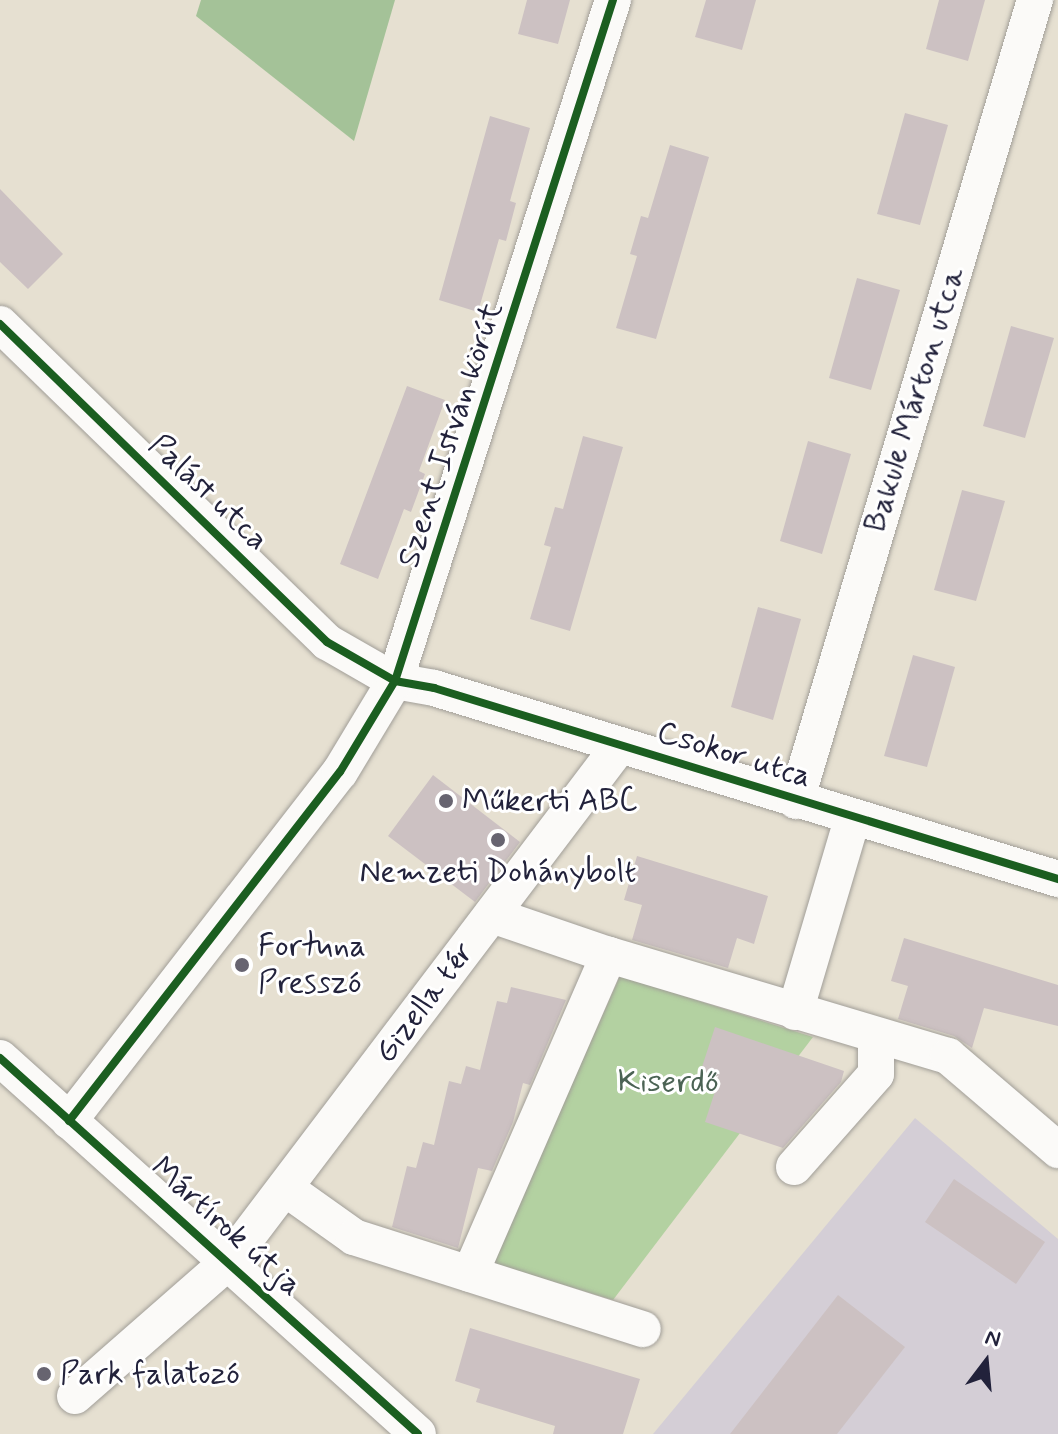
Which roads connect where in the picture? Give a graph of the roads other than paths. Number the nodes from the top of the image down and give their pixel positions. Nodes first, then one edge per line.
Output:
1 (613, 0) edge
2 (1035, 0) edge
3 (0, 324) edge
4 (395, 681) junction
5 (620, 745) junction
6 (796, 801) junction
7 (853, 816) junction
8 (1058, 879) edge
9 (492, 915) junction
10 (609, 955) junction
11 (795, 1012) junction
12 (876, 1037) junction
13 (0, 1058) edge
14 (69, 1121) junction
15 (1058, 1150) edge
16 (794, 1167) dead end
17 (285, 1188) junction
18 (229, 1261) junction
19 (470, 1274) junction
20 (643, 1329) dead end
21 (75, 1396) dead end
22 (418, 1434) edge

1 - 4 street, Szent István körút
2 - 6 street, Bakule Márton utca
3 - 4 street, Palást utca
4 - 5 street, Csokor utca
4 - 14 street, Szent István körút
5 - 6 street, Csokor utca
5 - 9 street, Gizella tér
6 - 7 street, Csokor utca
7 - 8 street, Csokor utca
7 - 11 street
9 - 10 street
9 - 17 street, Gizella tér
10 - 11 street
10 - 19 street
11 - 12 street
12 - 15 street
12 - 16 street
13 - 14 street, Mártírok útja
14 - 18 street, Mártírok útja
17 - 18 street, Gizella tér
17 - 19 street
18 - 21 street, Gizella tér
18 - 22 street, Mártírok útja
19 - 20 street

